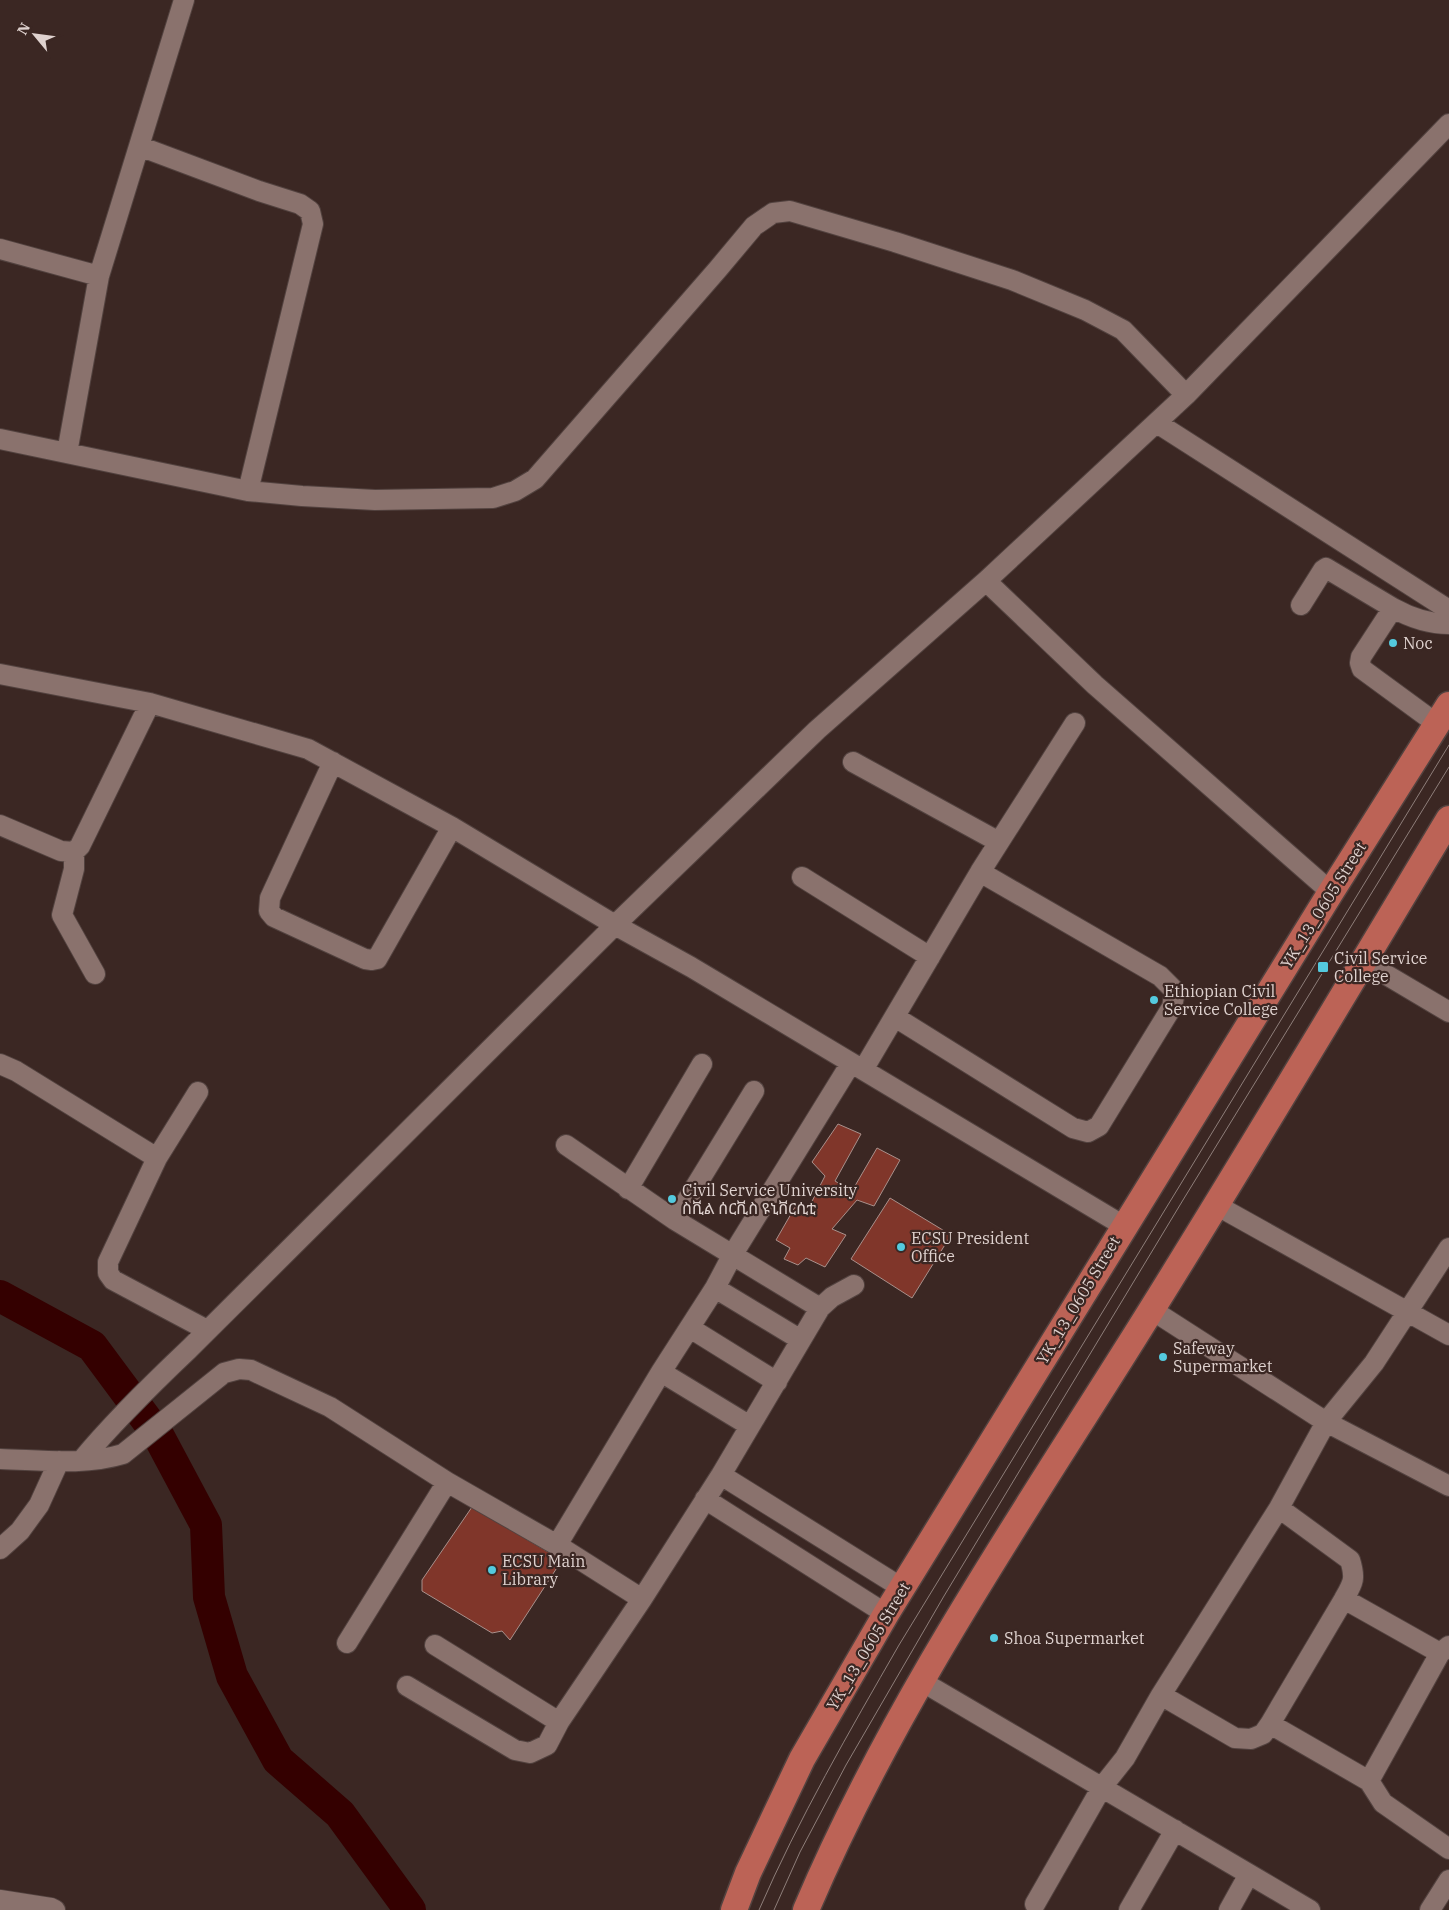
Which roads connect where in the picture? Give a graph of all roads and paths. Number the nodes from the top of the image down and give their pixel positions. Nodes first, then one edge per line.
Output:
1 (184, 0) edge
2 (1449, 124) edge
3 (139, 146) junction
4 (0, 249) edge
5 (98, 276) junction
6 (1186, 395) junction
7 (1157, 423) junction
8 (0, 439) edge
9 (67, 453) junction
10 (248, 491) junction
11 (986, 581) junction
12 (1301, 605) dead end
13 (1393, 608) junction
14 (1449, 610) edge
15 (1449, 624) edge
16 (0, 674) edge
17 (150, 703) junction
18 (1443, 715) edge
19 (1075, 723) dead end
20 (333, 762) junction
21 (853, 762) dead end
22 (1449, 819) edge
23 (0, 825) edge
24 (452, 827) junction
25 (999, 842) junction
26 (74, 852) junction
27 (980, 872) junction
28 (802, 877) dead end
29 (1331, 892) junction
30 (615, 925) junction
31 (930, 957) junction
32 (1363, 961) junction
33 (95, 974) dead end
34 (1449, 1012) edge
35 (895, 1017) junction
36 (0, 1064) edge
37 (702, 1064) dead end
38 (857, 1067) junction
39 (754, 1091) dead end
40 (198, 1092) dead end
41 (566, 1145) dead end
42 (156, 1158) junction
43 (628, 1189) junction
44 (1216, 1205) junction
45 (675, 1220) junction
46 (1124, 1226) junction
47 (1449, 1248) edge
48 (733, 1254) junction
49 (854, 1285) dead end
50 (716, 1288) junction
51 (820, 1308) junction
52 (1152, 1310) junction
53 (1407, 1310) junction
54 (690, 1328) junction
55 (208, 1330) junction
56 (1449, 1335) edge
57 (801, 1340) junction
58 (661, 1372) junction
59 (777, 1382) junction
60 (1326, 1422) junction
61 (750, 1426) junction
62 (0, 1459) edge
63 (59, 1461) junction
64 (80, 1461) junction
65 (721, 1475) junction
66 (447, 1482) junction
67 (1449, 1486) edge
68 (706, 1499) junction
69 (1279, 1508) junction
70 (557, 1545) junction
71 (0, 1549) edge
72 (902, 1588) junction
73 (642, 1600) junction
74 (1344, 1600) junction
75 (886, 1614) junction
76 (347, 1643) dead end
77 (435, 1645) dead end
78 (1445, 1649) edge
79 (921, 1680) junction
80 (407, 1686) dead end
81 (1161, 1695) junction
82 (559, 1722) junction
83 (1270, 1724) junction
84 (1369, 1781) junction
85 (1102, 1788) junction
86 (1175, 1830) junction
87 (1449, 1848) edge
88 (1249, 1874) junction
89 (1449, 1880) edge
90 (0, 1900) edge
91 (1035, 1904) dead end
92 (55, 1910) edge
93 (734, 1910) edge
94 (806, 1910) edge
95 (1129, 1910) edge
96 (1229, 1910) edge
97 (1310, 1910) edge
98 (1430, 1910) edge

1 - 3 street
2 - 6 street
3 - 5 street
3 - 10 street
4 - 5 street
5 - 9 street
6 - 7 street
6 - 10 street
7 - 11 street
7 - 14 street
8 - 9 street
9 - 10 street
11 - 29 street
11 - 30 street
12 - 13 street
13 - 15 street
13 - 18 street
16 - 17 street
17 - 20 street
17 - 26 street
18 - 29 main road, YK_13_0605 Street
19 - 25 street
20 - 24 street
20 - 24 street
21 - 25 street
22 - 32 main road
23 - 26 street
24 - 30 street
25 - 27 street
26 - 33 street
27 - 31 street
27 - 35 street
28 - 31 street
29 - 46 main road, YK_13_0605 Street
30 - 38 street
30 - 55 street
31 - 35 street
32 - 34 street
32 - 44 main road
35 - 38 street
36 - 42 street
37 - 43 street
38 - 46 street
38 - 48 street
39 - 45 street
40 - 42 street
41 - 43 street
42 - 55 street
43 - 45 street
44 - 52 main road
44 - 53 street
45 - 48 street
46 - 72 main road, YK_13_0605 Street
47 - 53 street
48 - 50 street
48 - 51 street
49 - 51 street
50 - 54 street
50 - 57 street
51 - 57 street
52 - 60 street
52 - 79 main road
53 - 56 street
53 - 60 street
54 - 58 street
54 - 59 street
55 - 64 street
57 - 59 street
58 - 61 street
58 - 70 street
59 - 61 street
60 - 67 street
60 - 69 street
61 - 65 street
62 - 63 street
63 - 64 street
63 - 71 street
64 - 66 street
65 - 68 street
65 - 72 street
66 - 70 street
66 - 76 street
68 - 73 street
68 - 75 street
69 - 74 street
69 - 81 street
70 - 73 street
72 - 75 main road, YK_13_0605 Street
73 - 82 street
74 - 78 street
74 - 83 street
75 - 93 main road, YK_13_0605 Street
77 - 82 street
78 - 84 street
79 - 85 street
79 - 94 main road
80 - 82 street
81 - 83 street
81 - 85 street
83 - 84 street
84 - 87 street
85 - 86 street
85 - 91 street
86 - 88 street
86 - 95 street
88 - 96 street
88 - 97 street
89 - 98 street
90 - 92 street

